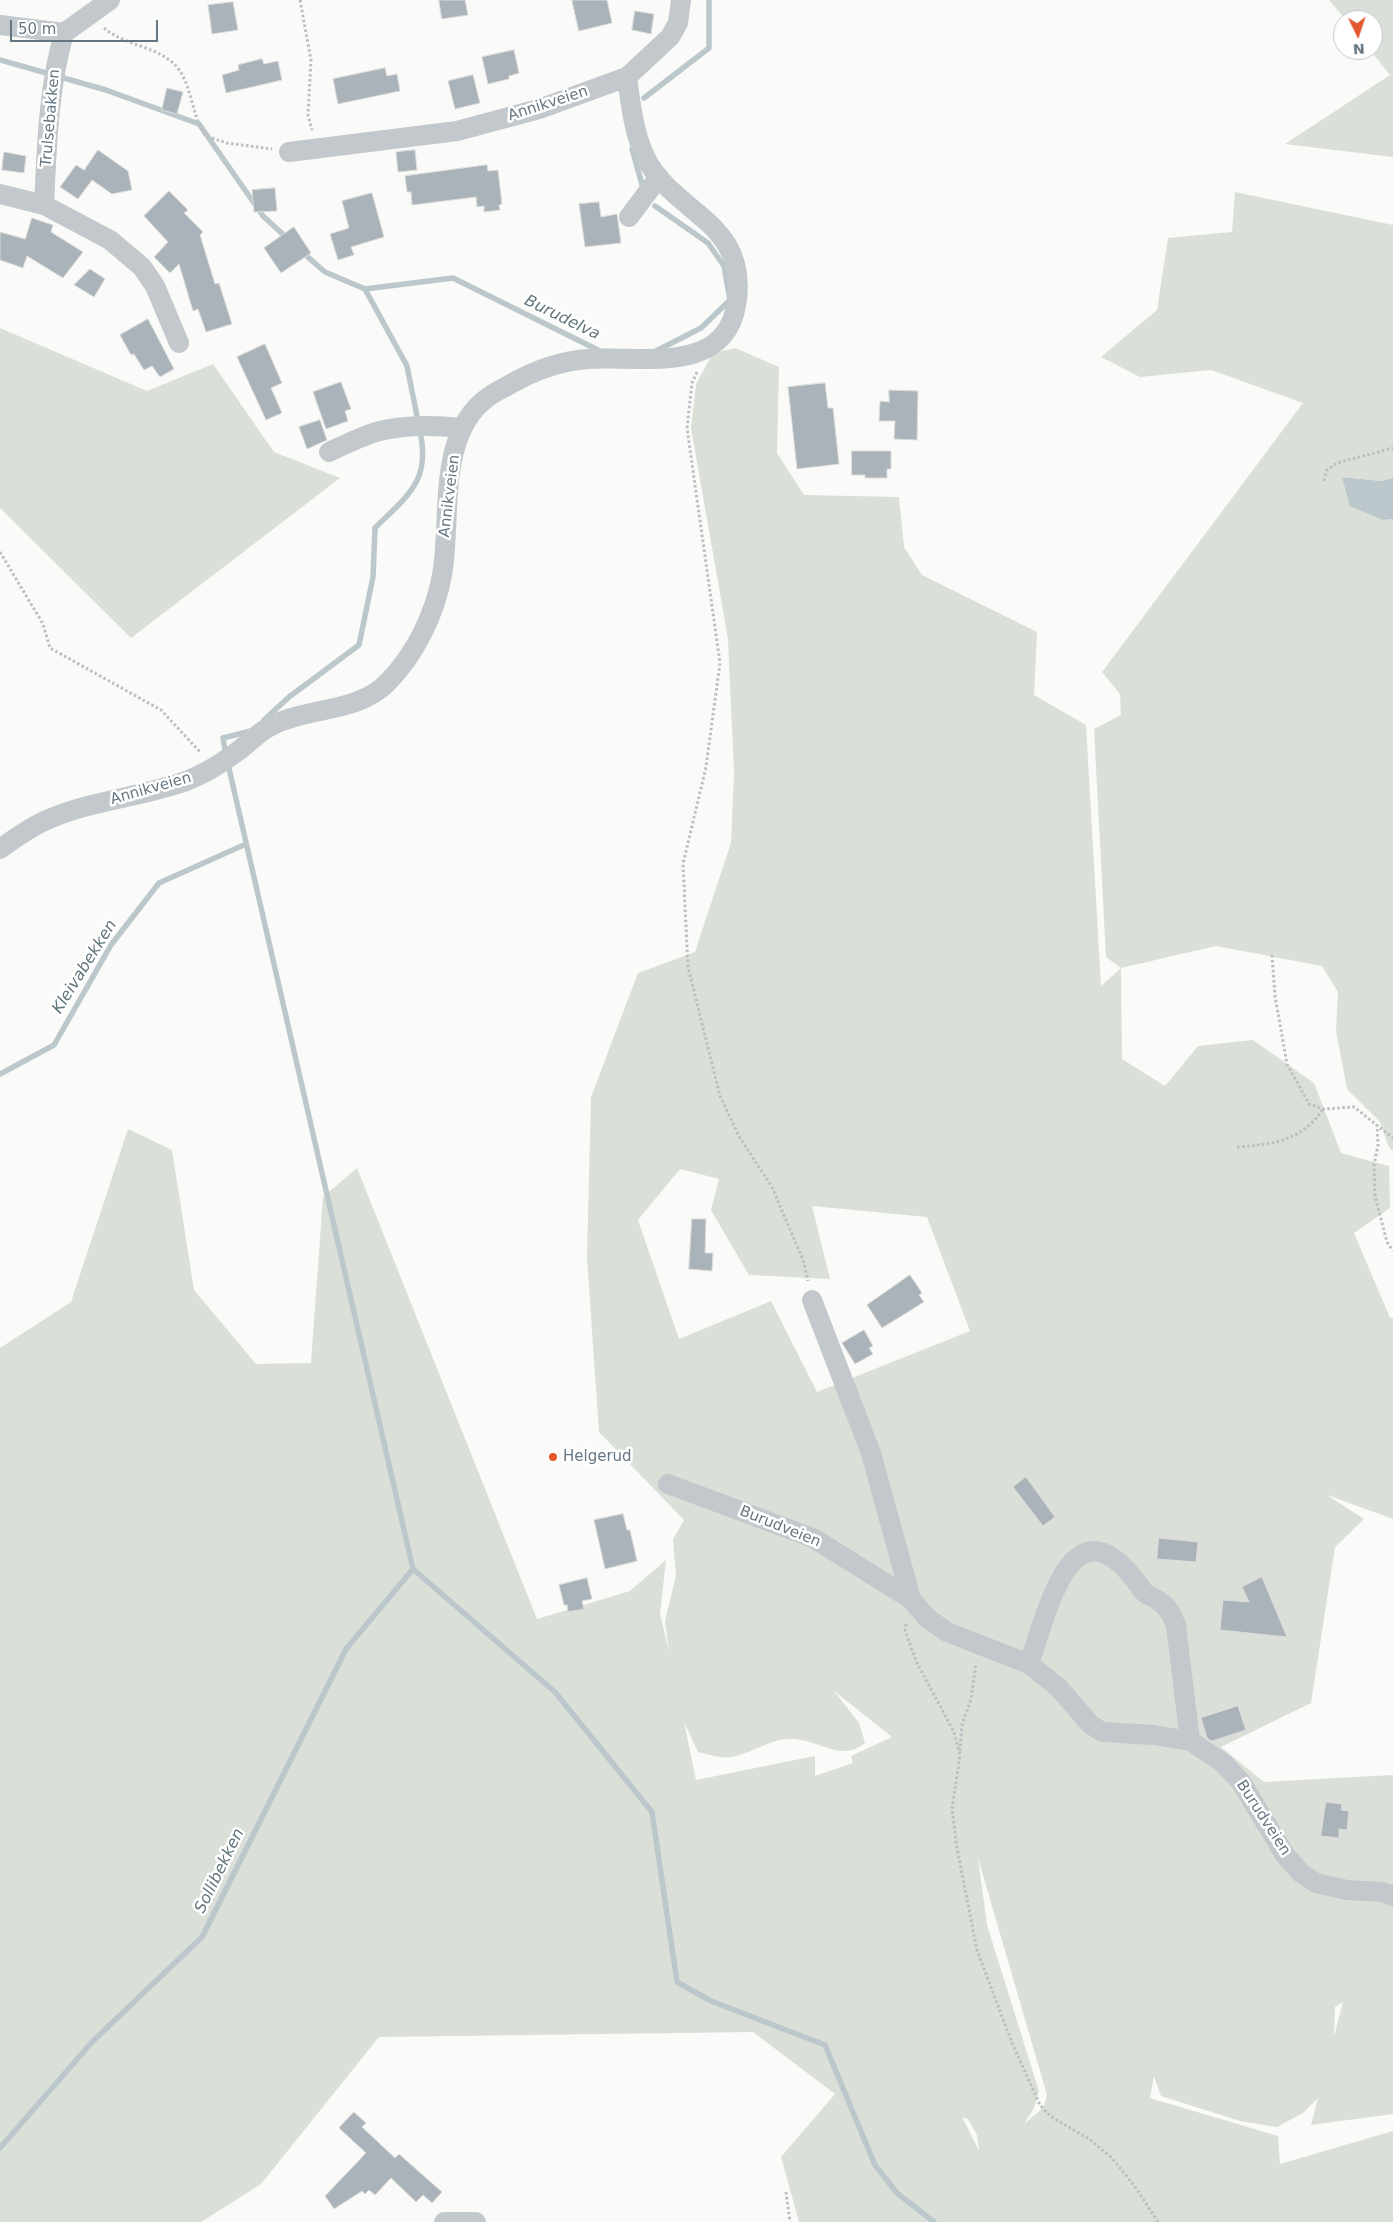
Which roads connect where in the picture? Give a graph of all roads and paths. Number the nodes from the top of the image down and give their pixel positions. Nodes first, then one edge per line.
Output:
1 (110, 0) edge
2 (300, 0) edge
3 (681, 0) edge
4 (88, 15) junction
5 (0, 25) edge
6 (64, 32) junction
7 (627, 77) junction
8 (317, 148) junction
9 (289, 152) joint
10 (0, 194) edge
11 (44, 205) junction
12 (179, 343) dead end
13 (705, 350) junction
14 (462, 428) junction
15 (1393, 448) edge
16 (329, 452) dead end
17 (1324, 481) dead end
18 (0, 552) edge
19 (214, 767) junction
20 (0, 849) edge
21 (1272, 955) dead end
22 (1323, 1109) junction
23 (1377, 1124) junction
24 (1393, 1138) edge
25 (1237, 1147) dead end
26 (1393, 1251) edge
27 (812, 1300) joint
28 (668, 1484) dead end
29 (911, 1599) junction
30 (978, 1643) junction
31 (1029, 1664) junction
32 (1190, 1741) junction
33 (960, 1755) junction
34 (1393, 1896) edge
35 (786, 2192) dead end
36 (444, 2222) edge
37 (476, 2222) edge
38 (790, 2222) edge
39 (1158, 2222) edge

1 - 4 street
2 - 8 path
3 - 7 street, Annikveien
4 - 6 street
4 - 9 path
5 - 6 street
6 - 11 street, Trulsebakken
7 - 8 street, Annikveien
7 - 13 street, Annikveien
8 - 9 street, Annikveien
10 - 11 street
11 - 12 street
13 - 14 street, Annikveien
13 - 27 path
14 - 16 street
14 - 19 street, Annikveien
15 - 17 path
18 - 19 path
19 - 20 street, Annikveien
21 - 22 path
22 - 23 path
22 - 25 path
23 - 24 path
23 - 26 path
27 - 29 street, Burudveien
28 - 29 street, Burudveien
29 - 30 street, Burudveien
29 - 33 path
30 - 31 street, Burudveien
30 - 33 path
31 - 32 street, Burudveien
31 - 32 street
32 - 34 street, Burudveien
33 - 39 path
35 - 38 path
36 - 37 street

